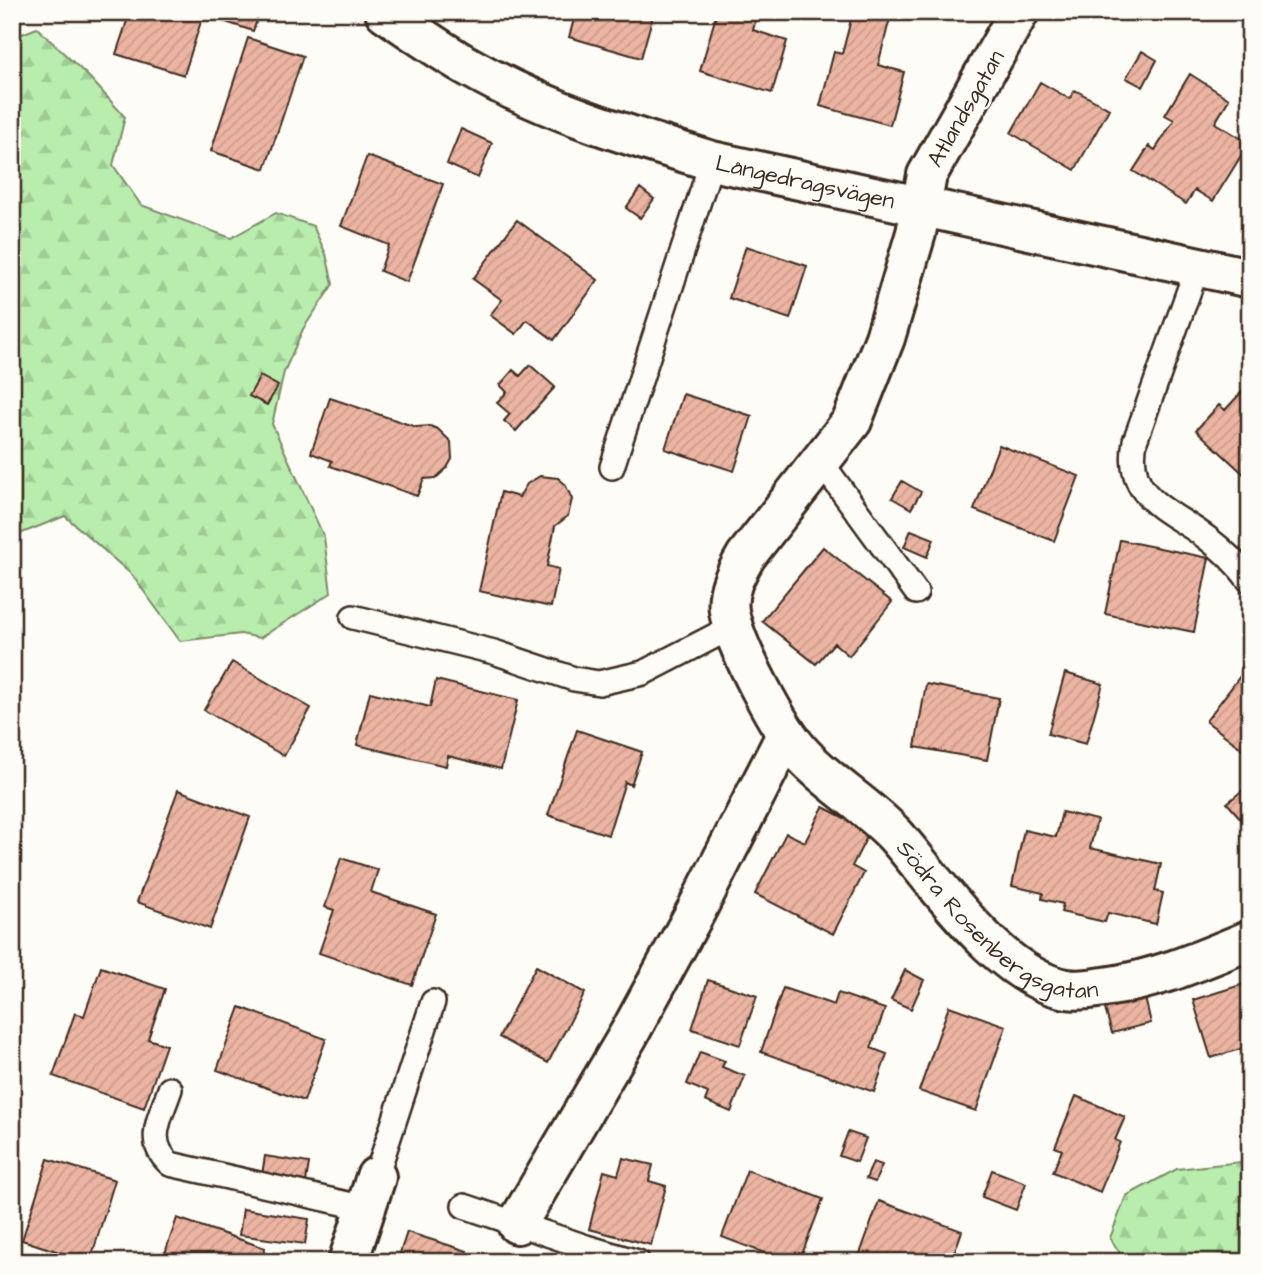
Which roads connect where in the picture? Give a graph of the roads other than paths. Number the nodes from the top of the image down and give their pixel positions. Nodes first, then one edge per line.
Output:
1 (385, 12) edge
2 (1019, 12) edge
3 (712, 160) junction
4 (920, 207) junction
5 (1197, 268) junction
6 (1250, 278) edge
7 (821, 462) junction
8 (612, 467) dead end
9 (1250, 581) edge
10 (916, 592) dead end
11 (353, 617) dead end
12 (734, 626) junction
13 (786, 735) junction
14 (1250, 940) edge
15 (433, 1002) dead end
16 (170, 1089) dead end
17 (371, 1192) junction
18 (464, 1206) dead end
19 (517, 1224) junction
20 (348, 1262) edge
21 (638, 1262) edge

1 - 3 street, Långedragsvägen
2 - 4 street, Atlandsgatan
3 - 4 street, Långedragsvägen
3 - 8 lane
4 - 5 street, Långedragsvägen
4 - 7 street, Södra Rosenbergsgatan
5 - 6 street, Långedragsvägen
5 - 9 lane
7 - 10 lane
7 - 12 street, Södra Rosenbergsgatan
11 - 12 lane
12 - 13 street, Södra Rosenbergsgatan
13 - 14 street, Södra Rosenbergsgatan
13 - 19 street
15 - 17 lane
16 - 17 lane
17 - 20 street
18 - 19 lane
19 - 21 lane

